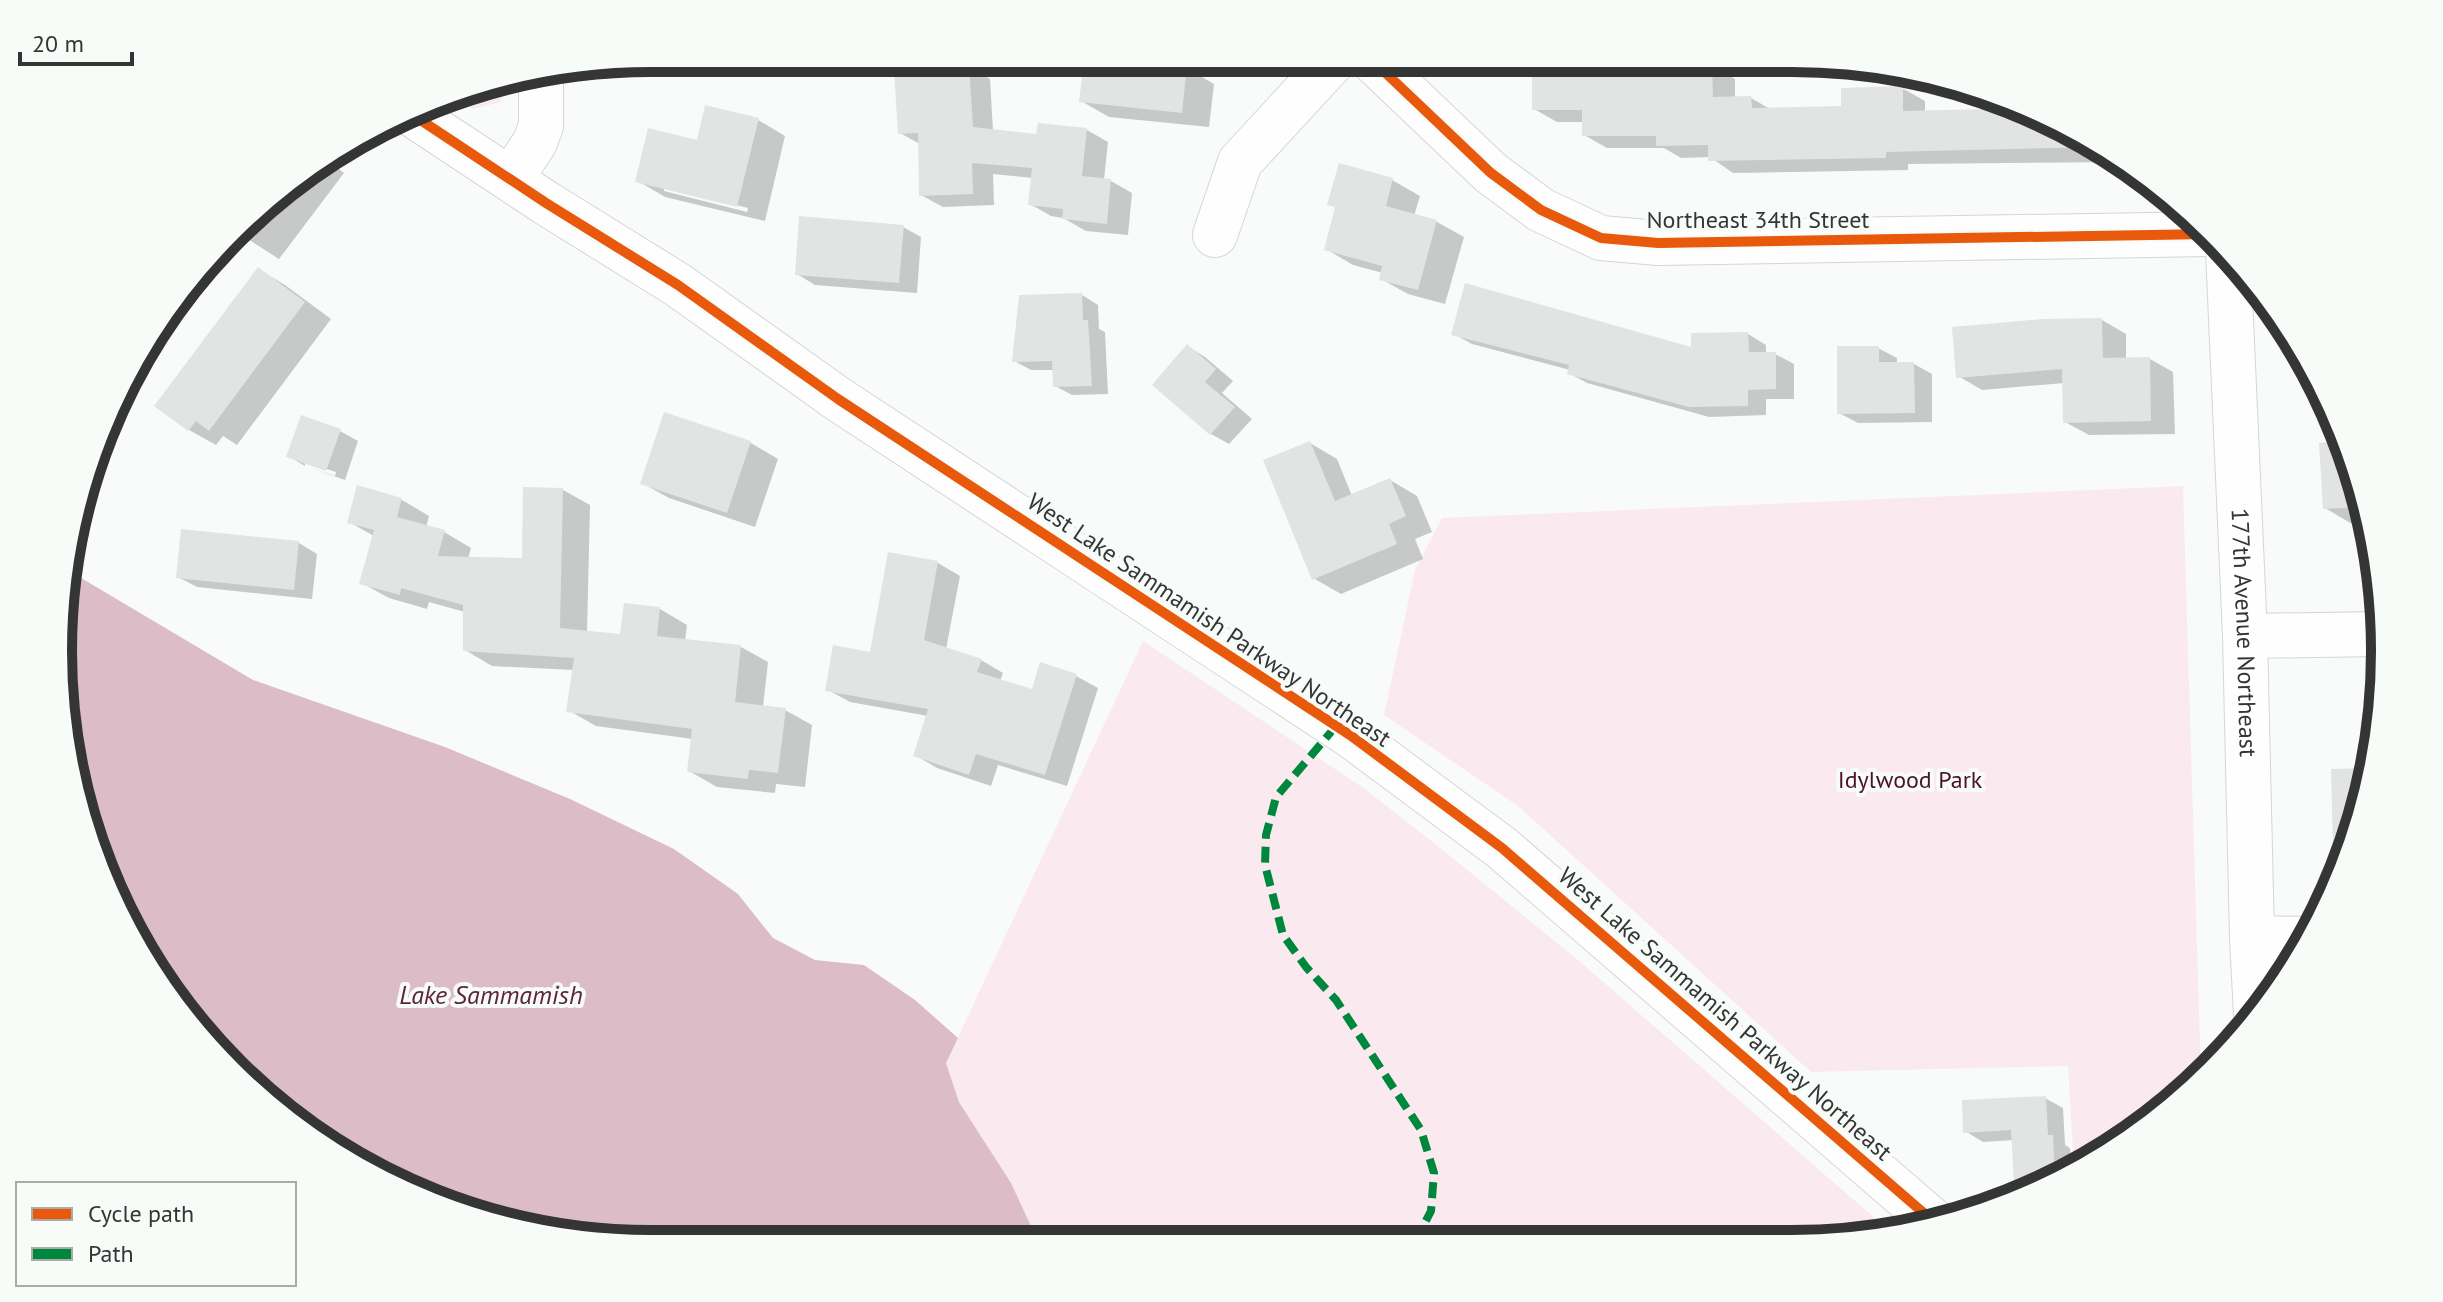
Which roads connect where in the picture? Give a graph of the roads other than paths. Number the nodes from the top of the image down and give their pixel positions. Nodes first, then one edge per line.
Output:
1 (1323, 72) edge
2 (1385, 72) edge
3 (541, 83) edge
4 (421, 120) edge
5 (511, 179) junction
6 (2193, 234) edge
7 (1215, 235) dead end
8 (2229, 271) edge
9 (2371, 634) edge
10 (2245, 636) junction
11 (2252, 938) junction
12 (2294, 939) edge
13 (2255, 997) edge
14 (1925, 1214) edge

1 - 7 street
2 - 6 street, Northeast 34th Street
3 - 5 street
4 - 5 street, West Lake Sammamish Parkway Northeast
5 - 14 street, West Lake Sammamish Parkway Northeast
8 - 10 street, 177th Avenue Northeast
9 - 10 street
10 - 11 street, 177th Avenue Northeast
11 - 12 street
11 - 13 street, 177th Avenue Northeast

